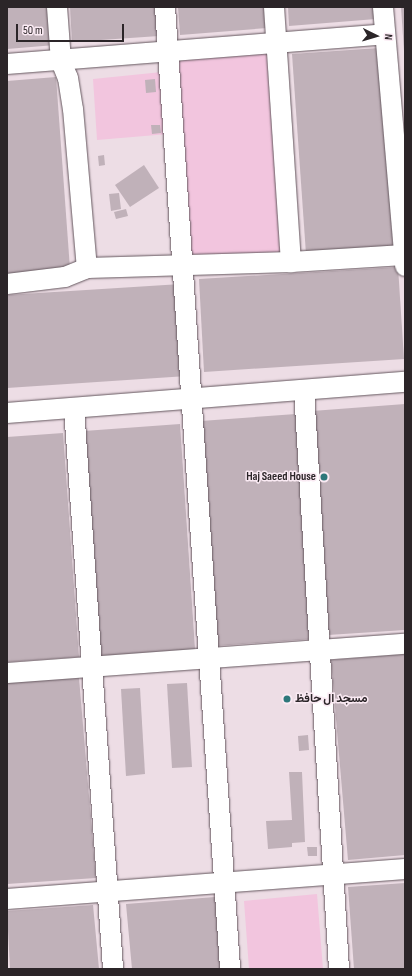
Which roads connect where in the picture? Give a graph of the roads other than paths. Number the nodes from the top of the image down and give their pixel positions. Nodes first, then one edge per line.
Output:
1 (57, 7) edge
2 (165, 7) edge
3 (274, 7) edge
4 (383, 7) edge
5 (385, 34) junction
6 (276, 42) junction
7 (169, 53) junction
8 (61, 61) junction
9 (7, 64) edge
10 (400, 141) edge
11 (405, 260) edge
12 (291, 262) junction
13 (182, 264) junction
14 (87, 268) junction
15 (7, 284) edge
16 (405, 382) edge
17 (304, 390) junction
18 (193, 398) junction
19 (74, 408) junction
20 (7, 413) edge
21 (405, 644) edge
22 (319, 650) junction
23 (210, 658) junction
24 (92, 667) junction
25 (7, 673) edge
26 (405, 869) edge
27 (333, 875) junction
28 (224, 883) junction
29 (108, 892) junction
30 (7, 899) edge
31 (113, 969) edge
32 (230, 969) edge
33 (339, 969) edge

1 - 8 street
2 - 7 street
3 - 6 street
4 - 5 street
5 - 6 street
5 - 10 street
6 - 7 street
6 - 12 street
7 - 8 street
7 - 13 street
8 - 9 street
8 - 14 street
10 - 11 street
11 - 12 street
12 - 13 street
13 - 14 street
13 - 18 street
14 - 15 street
16 - 17 street
17 - 18 street
17 - 22 street
18 - 19 street
18 - 23 street
19 - 20 street
19 - 24 street
21 - 22 street
22 - 23 street
22 - 27 street
23 - 24 street
23 - 28 street
24 - 25 street
24 - 29 street
26 - 27 street
27 - 28 street
27 - 33 street
28 - 29 street
28 - 32 street
29 - 30 street
29 - 31 street

